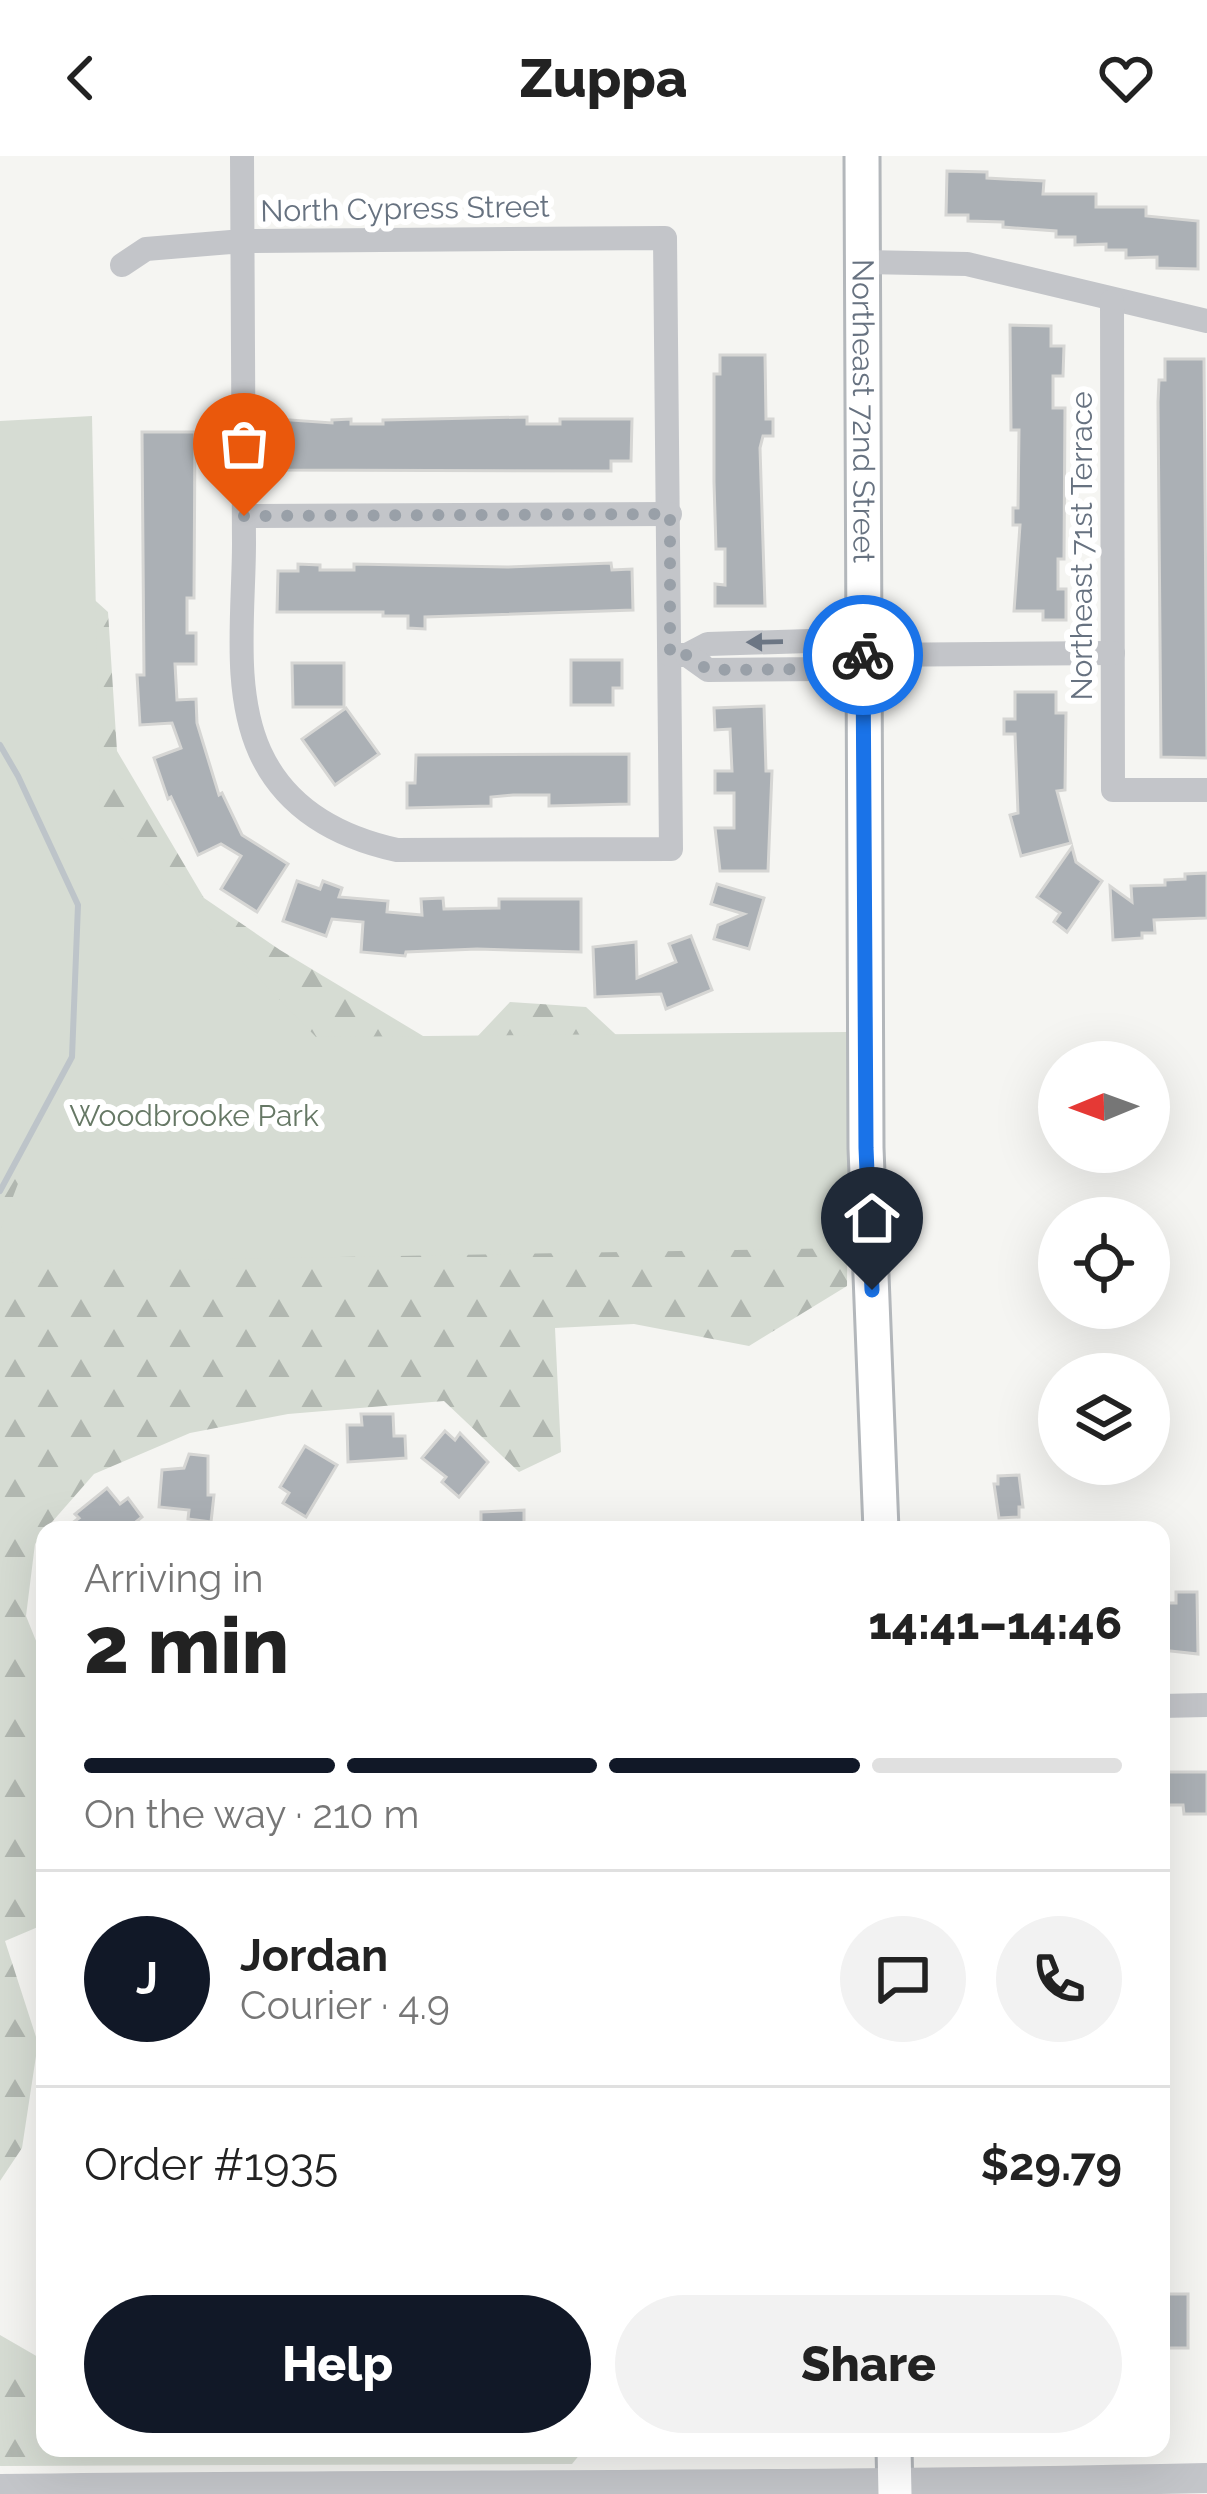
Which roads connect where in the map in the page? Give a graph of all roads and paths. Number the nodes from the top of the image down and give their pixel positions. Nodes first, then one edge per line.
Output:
1 (242, 156) edge
2 (862, 156) edge
3 (243, 241) junction
4 (864, 262) junction
5 (122, 266) dead end
6 (1112, 301) junction
7 (1207, 321) edge
8 (670, 514) junction
9 (244, 516) junction
10 (1113, 653) junction
11 (853, 654) junction
12 (679, 655) junction
13 (1207, 790) edge
14 (881, 1521) edge
15 (1207, 1705) edge
16 (1170, 1706) edge
17 (894, 2457) edge
18 (1207, 2478) edge
19 (0, 2489) edge
20 (608, 2489) edge
21 (896, 2489) edge

1 - 3 street
2 - 4 main road, Northeast 72nd Street
3 - 5 street, North Cypress Street
3 - 8 street, North Cypress Street
3 - 9 street
4 - 6 street
4 - 11 main road, Northeast 72nd Street
6 - 7 street
6 - 10 street, Northeast 71st Terrace
8 - 9 street
8 - 12 street
9 - 12 street
10 - 11 street
10 - 13 street, Northeast 71st Terrace
11 - 12 street
11 - 14 main road, Northeast 72nd Street
15 - 16 street
17 - 21 main road
18 - 21 street
19 - 20 street
20 - 21 street

